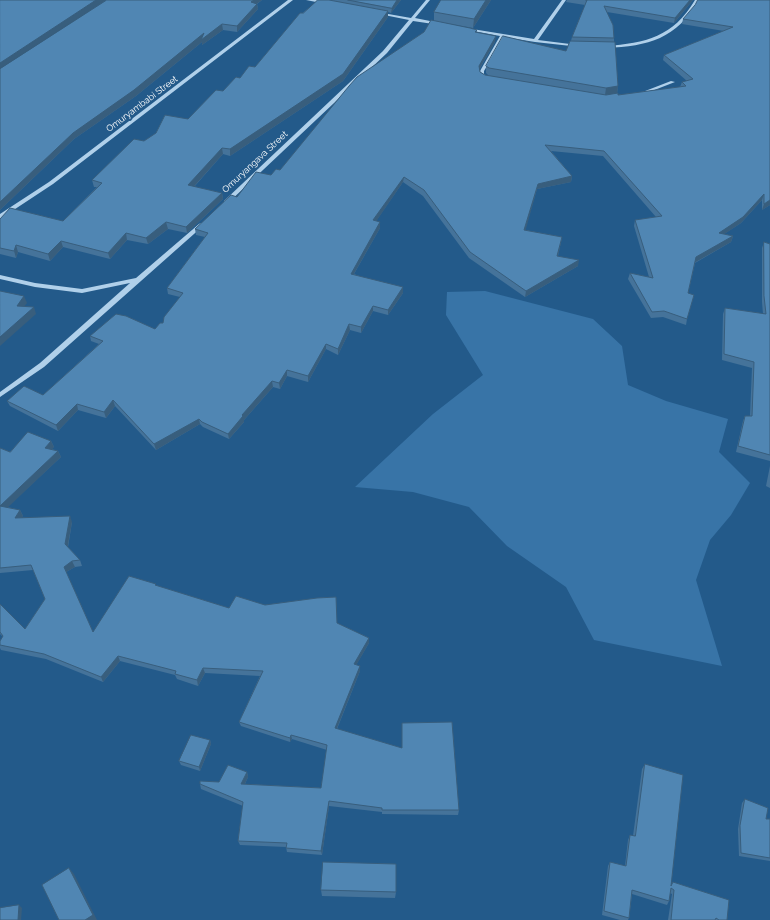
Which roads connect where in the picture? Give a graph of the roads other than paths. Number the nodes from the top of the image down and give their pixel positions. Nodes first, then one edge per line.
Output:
1 (291, 0) edge
2 (308, 0) edge
3 (428, 0) edge
4 (564, 0) edge
5 (697, 0) edge
6 (330, 4) edge
7 (374, 13) edge
8 (411, 20) junction
9 (442, 25) edge
10 (464, 29) edge
11 (503, 36) junction
12 (534, 41) junction
13 (585, 46) edge
14 (597, 47) edge
15 (491, 79) edge
16 (673, 82) dead end
17 (637, 94) edge
18 (219, 208) edge
19 (0, 218) edge
20 (207, 219) edge
21 (0, 277) edge
22 (138, 280) junction
23 (0, 395) edge

1 - 19 street, Omuryambabi Street
2 - 6 street
3 - 8 street, Omuryangava Street
4 - 12 street
5 - 14 street
7 - 8 street
8 - 9 street
8 - 18 street, Omuryangava Street
10 - 11 street
11 - 12 street
11 - 15 street
12 - 13 street
16 - 17 street
20 - 22 street
21 - 22 street
22 - 23 street

